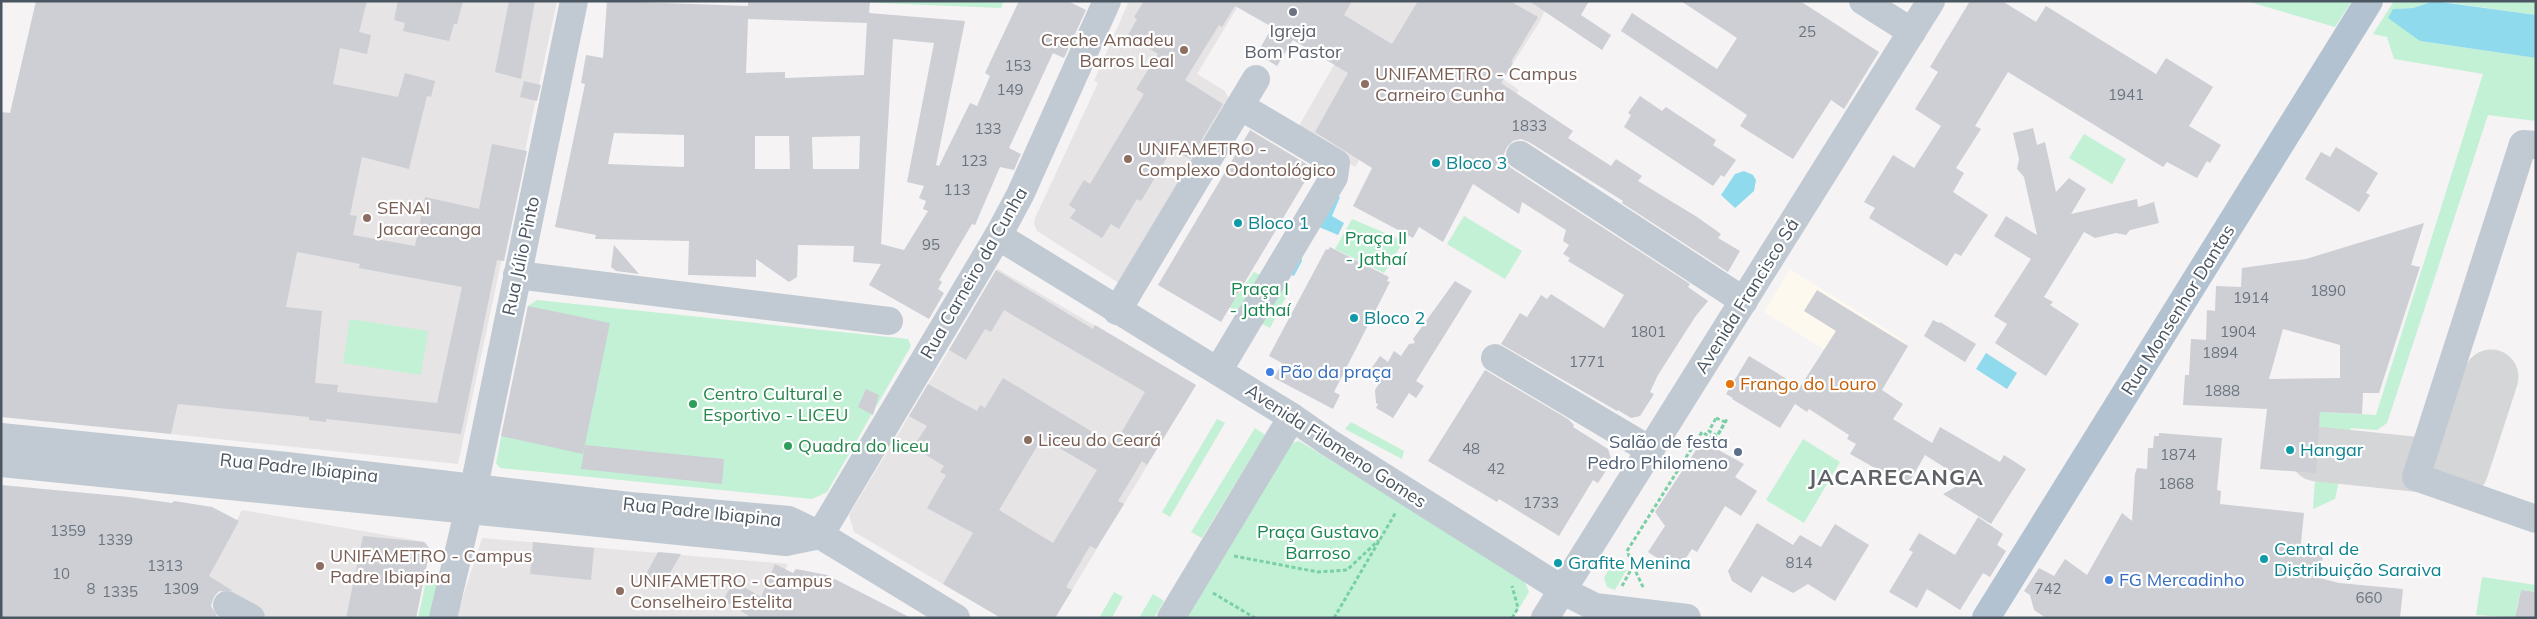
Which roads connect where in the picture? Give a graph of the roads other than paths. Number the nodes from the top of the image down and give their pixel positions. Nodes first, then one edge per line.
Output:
1 (574, 1) edge
2 (1107, 1) edge
3 (1863, 1) edge
4 (1931, 1) edge
5 (2370, 1) edge
6 (1912, 32) junction
7 (1256, 79) dead end
8 (1240, 106) junction
9 (2536, 146) edge
10 (1520, 155) dead end
11 (998, 236) junction
12 (518, 274) junction
13 (1744, 301) junction
14 (1117, 311) junction
15 (890, 321) dead end
16 (1495, 358) dead end
17 (1218, 371) junction
18 (1292, 416) junction
19 (1, 437) edge
20 (1650, 450) junction
21 (1, 463) edge
22 (471, 499) junction
23 (2536, 519) edge
24 (820, 535) junction
25 (1562, 590) junction
26 (227, 605) dead end
27 (941, 614) edge
28 (251, 618) edge
29 (443, 618) edge
30 (1170, 618) edge
31 (1545, 618) edge
32 (1687, 618) edge
33 (1986, 618) edge

1 - 12 street, Rua Júlio Pinto
2 - 11 street, Rua Carneiro da Cunha
3 - 6 street
4 - 6 street, Avenida Francisco Sá
5 - 33 main road, Rua Monsenhor Dantas
6 - 13 street, Avenida Francisco Sá
7 - 8 street
8 - 14 street
8 - 17 street
9 - 23 street
10 - 13 street
11 - 14 street, Avenida Filomeno Gomes
11 - 24 street, Rua Carneiro da Cunha
12 - 15 street
12 - 22 street, Rua Júlio Pinto
13 - 20 street, Avenida Francisco Sá
14 - 17 street, Avenida Filomeno Gomes
16 - 20 street
17 - 18 street, Avenida Filomeno Gomes
18 - 25 street, Avenida Filomeno Gomes
18 - 30 street
19 - 22 street, Rua Padre Ibiapina
20 - 25 street, Avenida Francisco Sá
21 - 22 street, Rua Padre Ibiapina
22 - 24 street, Rua Padre Ibiapina
22 - 29 street, Rua Júlio Pinto
24 - 27 street, Rua Padre Ibiapina
25 - 31 street, Avenida Francisco Sá
25 - 32 street, Avenida Filomeno Gomes
26 - 28 street

